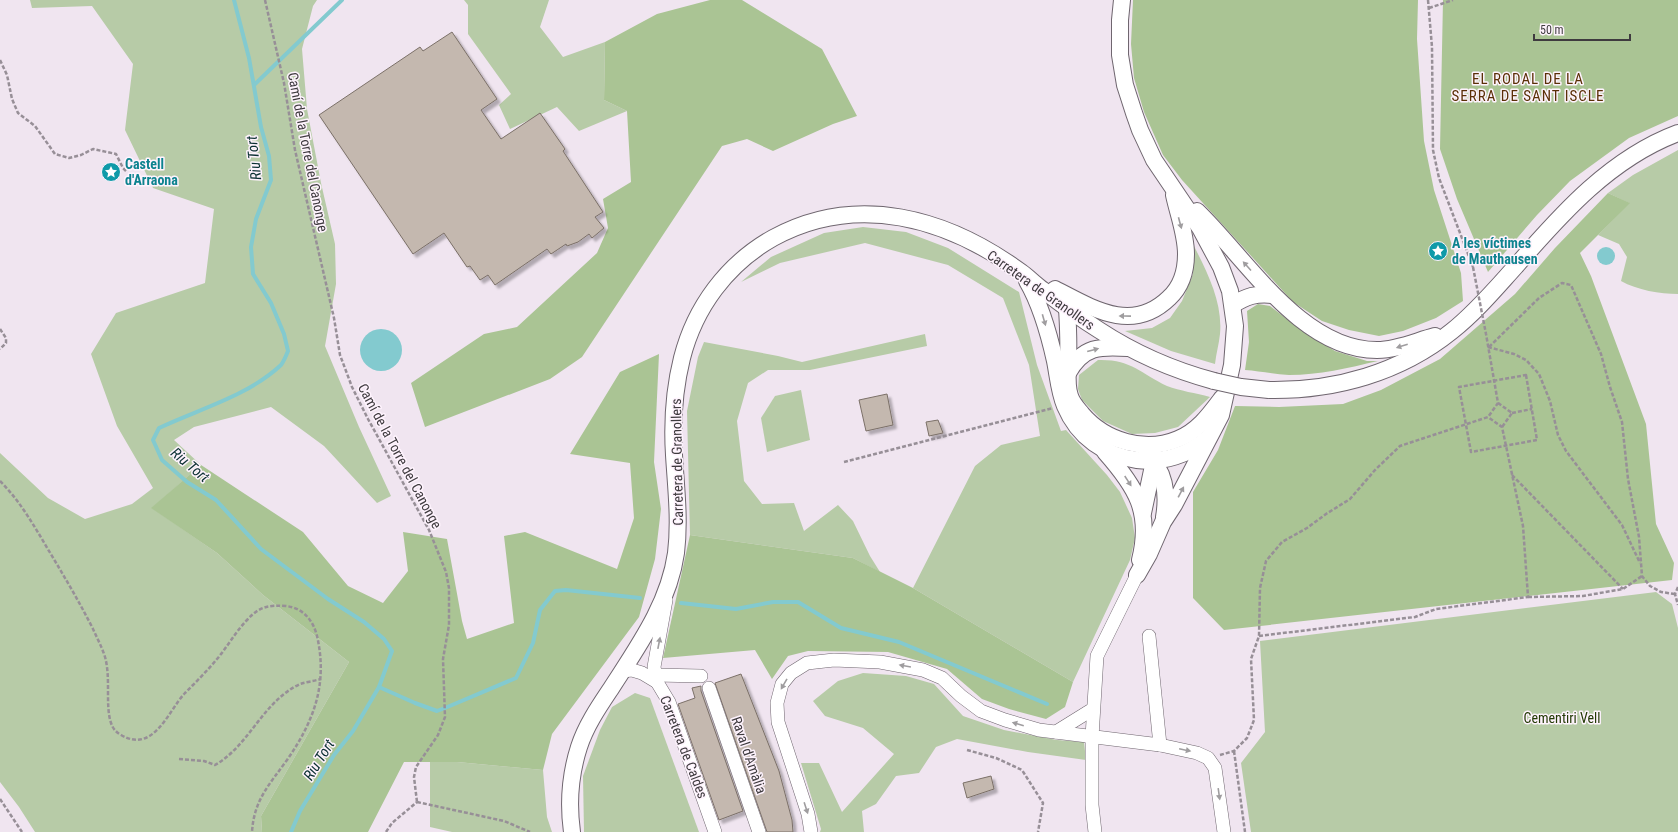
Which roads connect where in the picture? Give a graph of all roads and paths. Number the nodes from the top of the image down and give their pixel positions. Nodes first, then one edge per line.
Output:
1 (266, 0) edge
2 (1122, 0) edge
3 (1428, 0) edge
4 (1453, 0) edge
5 (1429, 8) junction
6 (0, 60) edge
7 (1678, 133) edge
8 (126, 171) dead end
9 (1173, 188) junction
10 (1022, 272) junction
11 (1273, 295) junction
12 (1233, 305) junction
13 (1067, 308) junction
14 (0, 329) edge
15 (1452, 331) junction
16 (1488, 347) junction
17 (1128, 348) junction
18 (0, 349) edge
19 (1068, 372) junction
20 (1494, 380) junction
21 (1226, 393) junction
22 (1498, 403) junction
23 (1065, 405) junction
24 (1532, 409) junction
25 (1512, 413) junction
26 (1488, 417) junction
27 (1466, 424) junction
28 (1502, 427) junction
29 (1197, 428) junction
30 (1098, 429) junction
31 (1211, 436) junction
32 (1506, 445) junction
33 (1104, 450) junction
34 (1154, 461) junction
35 (844, 462) dead end
36 (1512, 475) junction
37 (0, 481) edge
38 (1143, 514) junction
39 (1162, 522) junction
40 (1641, 566) junction
41 (1137, 575) junction
42 (1642, 576) junction
43 (1678, 587) edge
44 (1623, 589) junction
45 (667, 590) junction
46 (1675, 594) junction
47 (1528, 597) junction
48 (1678, 605) edge
49 (1149, 636) dead end
50 (1259, 636) junction
51 (622, 671) junction
52 (701, 676) dead end
53 (656, 678) junction
54 (321, 679) junction
55 (709, 688) dead end
56 (1093, 709) junction
57 (1056, 732) junction
58 (1092, 737) junction
59 (1160, 745) junction
60 (967, 750) dead end
61 (179, 759) dead end
62 (0, 799) edge
63 (417, 802) junction
64 (22, 832) edge
65 (252, 832) edge
66 (386, 832) edge
67 (530, 832) edge
68 (572, 832) edge
69 (716, 832) edge
70 (759, 832) edge
71 (811, 832) edge
72 (1038, 832) edge
73 (1095, 832) edge
74 (1224, 832) edge
75 (1245, 832) edge

1 - 63 path, Camí de la Torre del Canonge
2 - 9 main road
3 - 5 path
4 - 5 path
5 - 16 path, bridge
6 - 8 path
7 - 15 main road, Carretera de Granollers
9 -> 10 main road
11 -> 9 main road
9 - 12 main road
10 - 13 main road, Carretera de Granollers
10 -> 23 main road
10 - 45 main road, Carretera de Granollers
11 - 12 main road
15 -> 11 main road
12 - 21 main road
13 - 17 main road, Carretera de Granollers
13 - 19 main road
14 - 18 path
15 - 17 main road, Carretera de Granollers, bridge
16 - 20 path
16 - 40 path
16 - 40 path
19 -> 17 main road
19 - 30 main road
20 - 22 path
20 - 24 path
20 - 27 path
21 - 29 main road
21 - 31 main road
22 - 25 path
22 - 26 path
23 - 33 main road
23 - 35 path
24 - 25 path
24 - 32 path
25 - 28 path
26 - 27 path
26 - 28 path
27 - 32 path
27 - 50 path
28 - 32 path
29 - 30 main road
29 - 34 main road
30 - 34 main road
31 - 34 main road
39 -> 31 main road
32 - 36 path
33 - 34 main road
33 -> 38 main road
34 - 38 main road
34 - 39 main road
36 - 44 path
36 - 47 path
37 - 54 path
38 - 41 main road
39 - 41 main road
40 - 42 path
41 - 56 street
42 - 44 path
42 - 46 path
43 - 46 path
44 - 47 path
45 - 51 main road, Carretera de Granollers
53 -> 45 street
46 - 48 path
47 - 50 path
49 - 59 street
50 - 75 path
51 - 53 street, Carretera de Caldes
51 - 68 main road
52 - 53 street
53 - 69 street, Carretera de Caldes
54 - 61 path
54 - 65 path
55 - 70 street, Raval d'Amàlia
56 - 57 street
56 - 58 street
57 - 58 street
57 -> 71 street
58 - 59 street
58 - 73 street
59 -> 74 street
60 - 72 path
62 - 64 path
63 - 66 path
63 - 67 path

